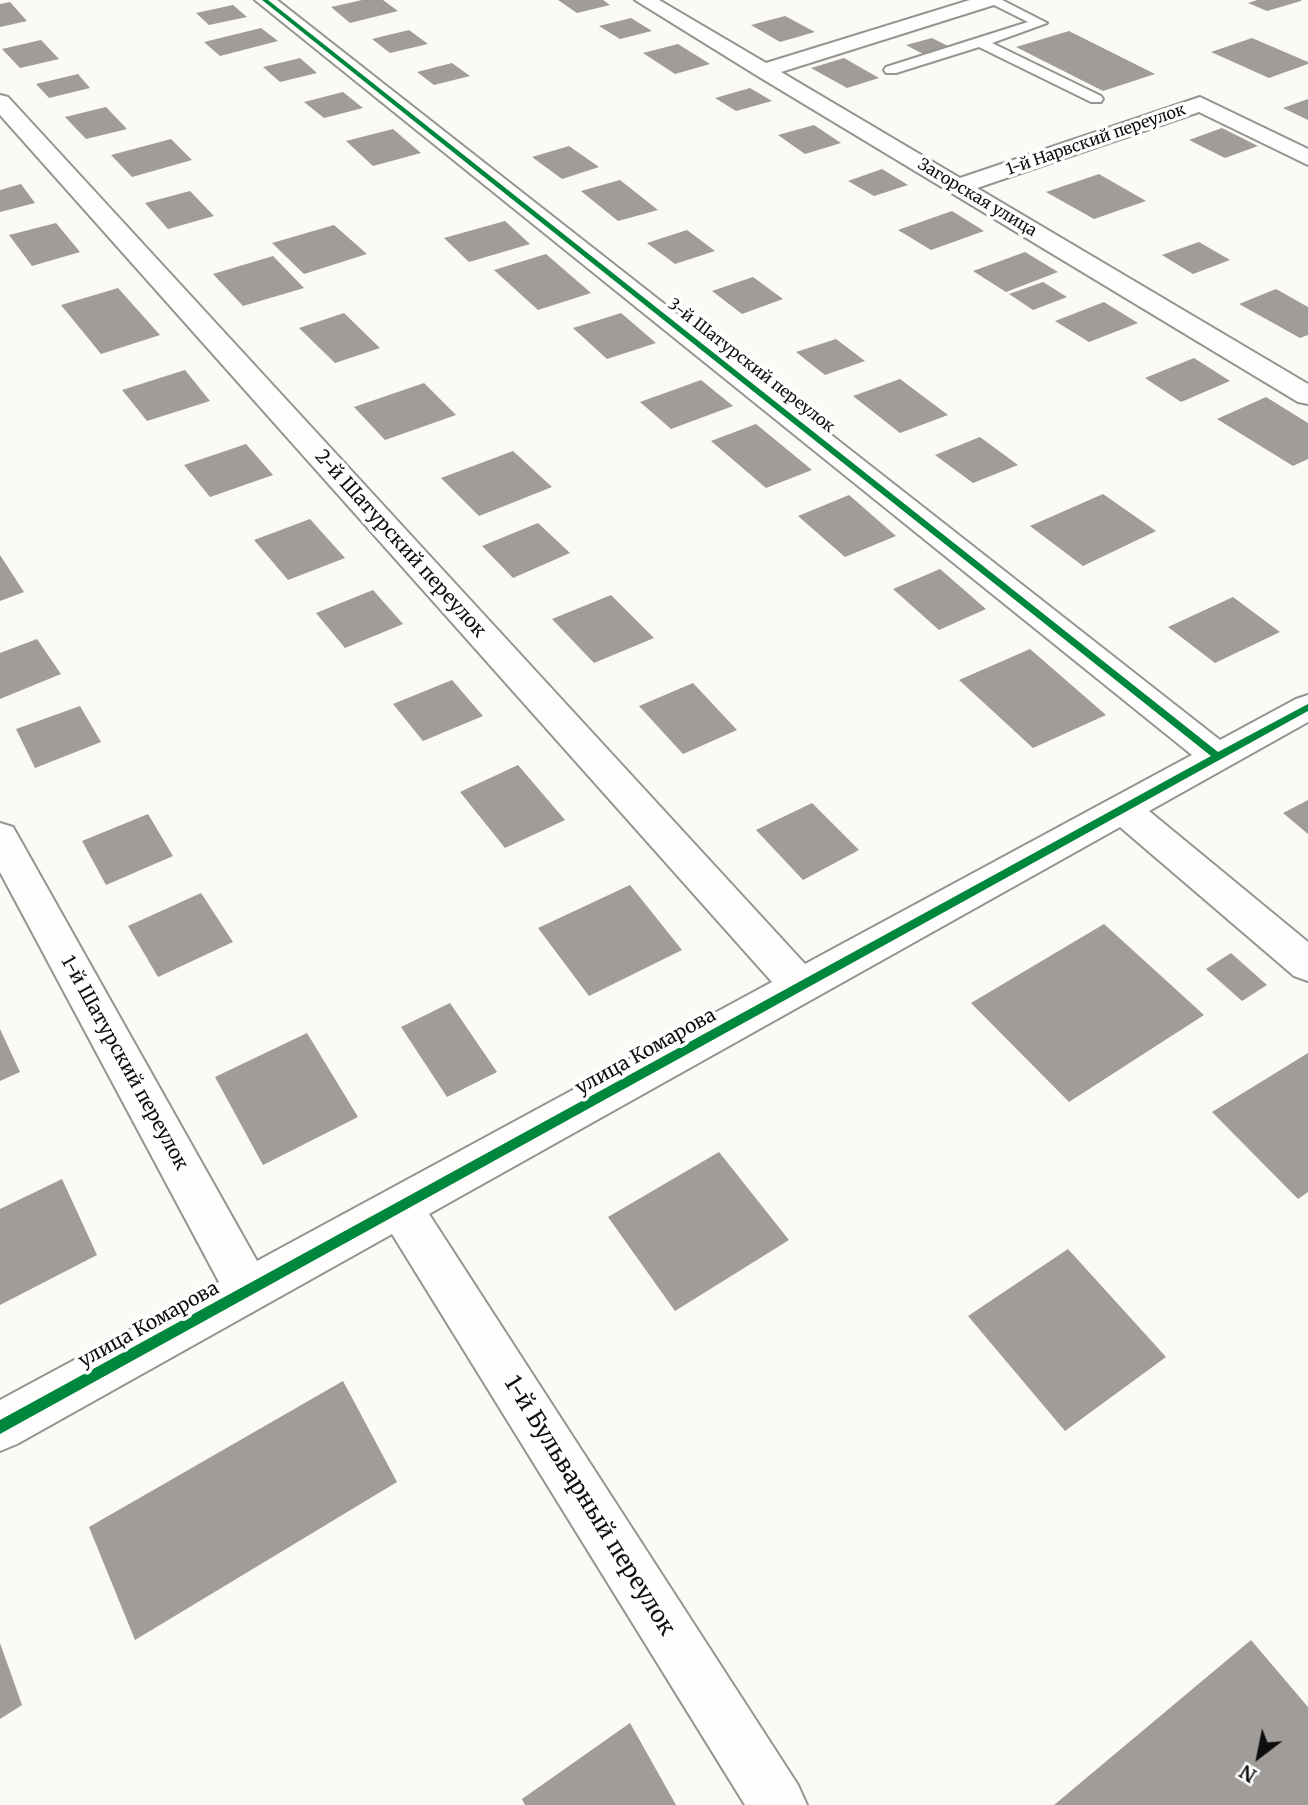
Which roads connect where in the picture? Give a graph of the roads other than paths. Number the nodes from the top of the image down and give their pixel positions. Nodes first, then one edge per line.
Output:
1 (265, 0) edge
2 (645, 0) edge
3 (990, 0) edge
4 (980, 42) junction
5 (891, 70) dead end
6 (763, 71) junction
7 (1096, 99) dead end
8 (0, 102) edge
9 (1308, 158) edge
10 (958, 187) junction
11 (1308, 396) edge
12 (1308, 707) edge
13 (1218, 757) junction
14 (1123, 809) junction
15 (0, 837) edge
16 (1308, 965) edge
17 (800, 986) junction
18 (400, 1207) junction
19 (248, 1290) junction
20 (0, 1427) edge
21 (778, 1805) edge

1 - 13 street, 3-й Шатурский переулок
2 - 6 street, Загорская улица
3 - 4 lane
3 - 6 street
4 - 5 lane
4 - 7 lane
6 - 10 street, Загорская улица
8 - 17 street, 2-й Шатурский переулок
9 - 10 street, 1-й Нарвский переулок
10 - 11 street, Загорская улица
12 - 13 street, улица Комарова
13 - 14 street, улица Комарова
14 - 16 street
14 - 17 street, улица Комарова
15 - 19 street, 1-й Шатурский переулок
17 - 18 street, улица Комарова
18 - 19 street, улица Комарова
18 - 21 street, 1-й Бульварный переулок
19 - 20 street, улица Комарова

